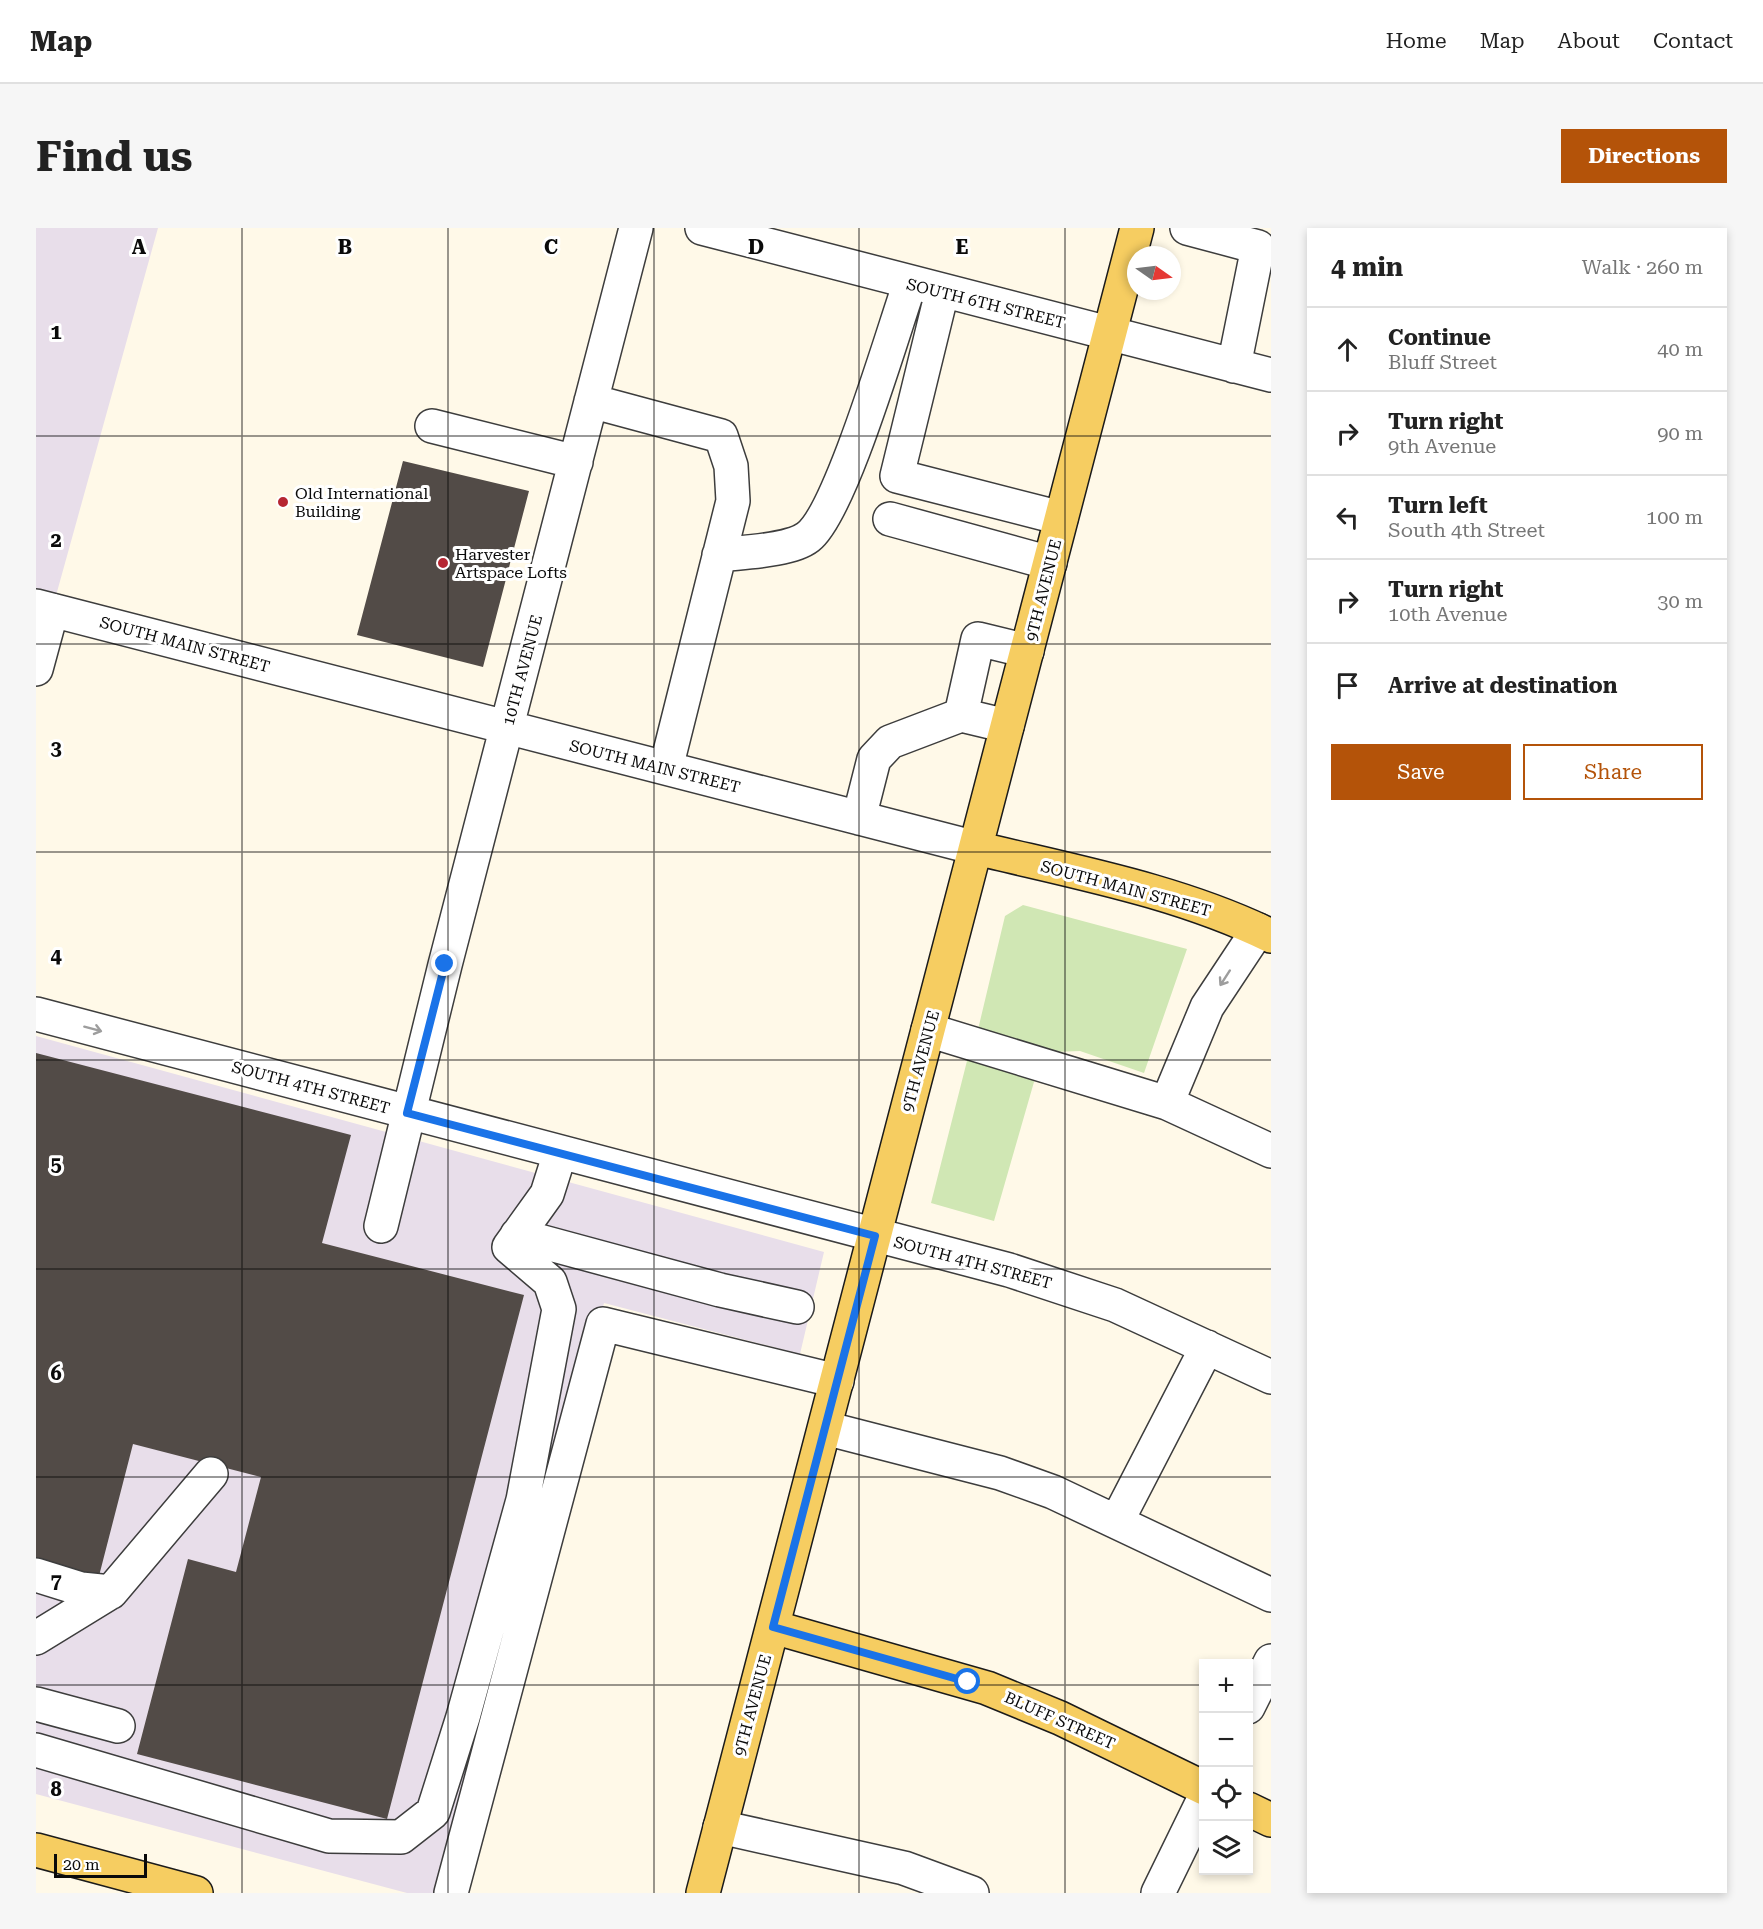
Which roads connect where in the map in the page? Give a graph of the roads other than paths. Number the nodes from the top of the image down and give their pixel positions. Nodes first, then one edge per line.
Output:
1 (636, 228) edge
2 (702, 228) edge
3 (1137, 228) edge
4 (1187, 228) edge
5 (800, 240) edge
6 (910, 284) junction
7 (942, 292) junction
8 (1109, 334) junction
9 (1234, 366) junction
10 (1271, 375) edge
11 (591, 401) junction
12 (432, 426) dead end
13 (576, 462) junction
14 (1061, 518) junction
15 (890, 519) dead end
16 (719, 555) junction
17 (1050, 562) junction
18 (44, 608) edge
19 (1027, 651) junction
20 (36, 669) edge
21 (961, 716) junction
22 (1007, 726) junction
23 (507, 728) junction
24 (666, 768) junction
25 (859, 818) junction
26 (976, 848) junction
27 (1264, 933) edge
28 (36, 1014) edge
29 (928, 1030) junction
30 (1167, 1103) junction
31 (407, 1113) junction
32 (1271, 1151) edge
33 (560, 1153) junction
34 (381, 1226) dead end
35 (517, 1235) junction
36 (875, 1236) junction
37 (797, 1307) dead end
38 (1207, 1347) junction
39 (1271, 1377) edge
40 (837, 1381) junction
41 (825, 1428) junction
42 (211, 1474) dead end
43 (1117, 1521) junction
44 (36, 1575) edge
45 (111, 1592) junction
46 (1271, 1595) edge
47 (773, 1627) junction
48 (36, 1638) edge
49 (1271, 1661) edge
50 (1253, 1697) edge
51 (36, 1704) edge
52 (118, 1726) dead end
53 (36, 1750) edge
54 (1199, 1786) edge
55 (1199, 1807) edge
56 (1253, 1811) edge
57 (1271, 1820) edge
58 (720, 1827) junction
59 (36, 1850) edge
60 (196, 1893) edge
61 (451, 1893) edge
62 (703, 1893) edge
63 (972, 1893) edge
64 (1158, 1893) edge

1 - 11 street, 10TH AVENUE
2 - 5 street, SOUTH 6TH STREET
3 - 8 main road, 9TH AVENUE
4 - 9 street
5 - 6 street, SOUTH 6TH STREET
6 - 7 street, SOUTH 6TH STREET
6 - 16 street
7 - 8 street, SOUTH 6TH STREET
7 - 14 street
8 - 9 street, SOUTH 6TH STREET
8 - 14 main road, 9TH AVENUE
9 - 10 street, SOUTH 6TH STREET
11 - 13 street, 10TH AVENUE
11 - 16 street
12 - 13 street
13 - 23 street, 10TH AVENUE
14 - 17 main road, 9TH AVENUE
15 - 17 street
16 - 24 street
17 - 19 main road, 9TH AVENUE
18 - 20 street
18 - 23 street, SOUTH MAIN STREET
19 - 21 street
19 - 22 main road, 9TH AVENUE
21 - 22 street
21 - 25 street
22 - 26 main road, 9TH AVENUE
23 - 24 street, SOUTH MAIN STREET
23 - 31 street, 10TH AVENUE
24 - 25 street, SOUTH MAIN STREET
25 - 26 street, SOUTH MAIN STREET
26 - 27 main road, SOUTH MAIN STREET
26 - 29 main road, 9TH AVENUE
27 -> 30 street
28 -> 31 street, SOUTH 4TH STREET
29 - 30 street
29 - 36 main road, 9TH AVENUE
30 - 32 street
31 - 33 street, SOUTH 4TH STREET
31 - 34 street, 10TH AVENUE
33 - 35 street
33 - 36 street, SOUTH 4TH STREET
35 - 37 street
35 - 53 street
36 - 38 street, SOUTH 4TH STREET
36 - 40 main road, 9TH AVENUE
38 - 39 street, SOUTH 4TH STREET
38 - 43 street
40 - 41 main road, 9TH AVENUE
40 - 61 street
41 - 43 street
41 - 47 main road, 9TH AVENUE
42 - 45 street
43 - 46 street
44 - 45 street
45 - 48 street
47 - 54 main road, BLUFF STREET
47 - 58 main road, 9TH AVENUE
49 - 50 street
51 - 52 street
55 - 64 street
56 - 57 main road
58 - 62 main road, 9TH AVENUE
58 - 63 street
59 - 60 main road

